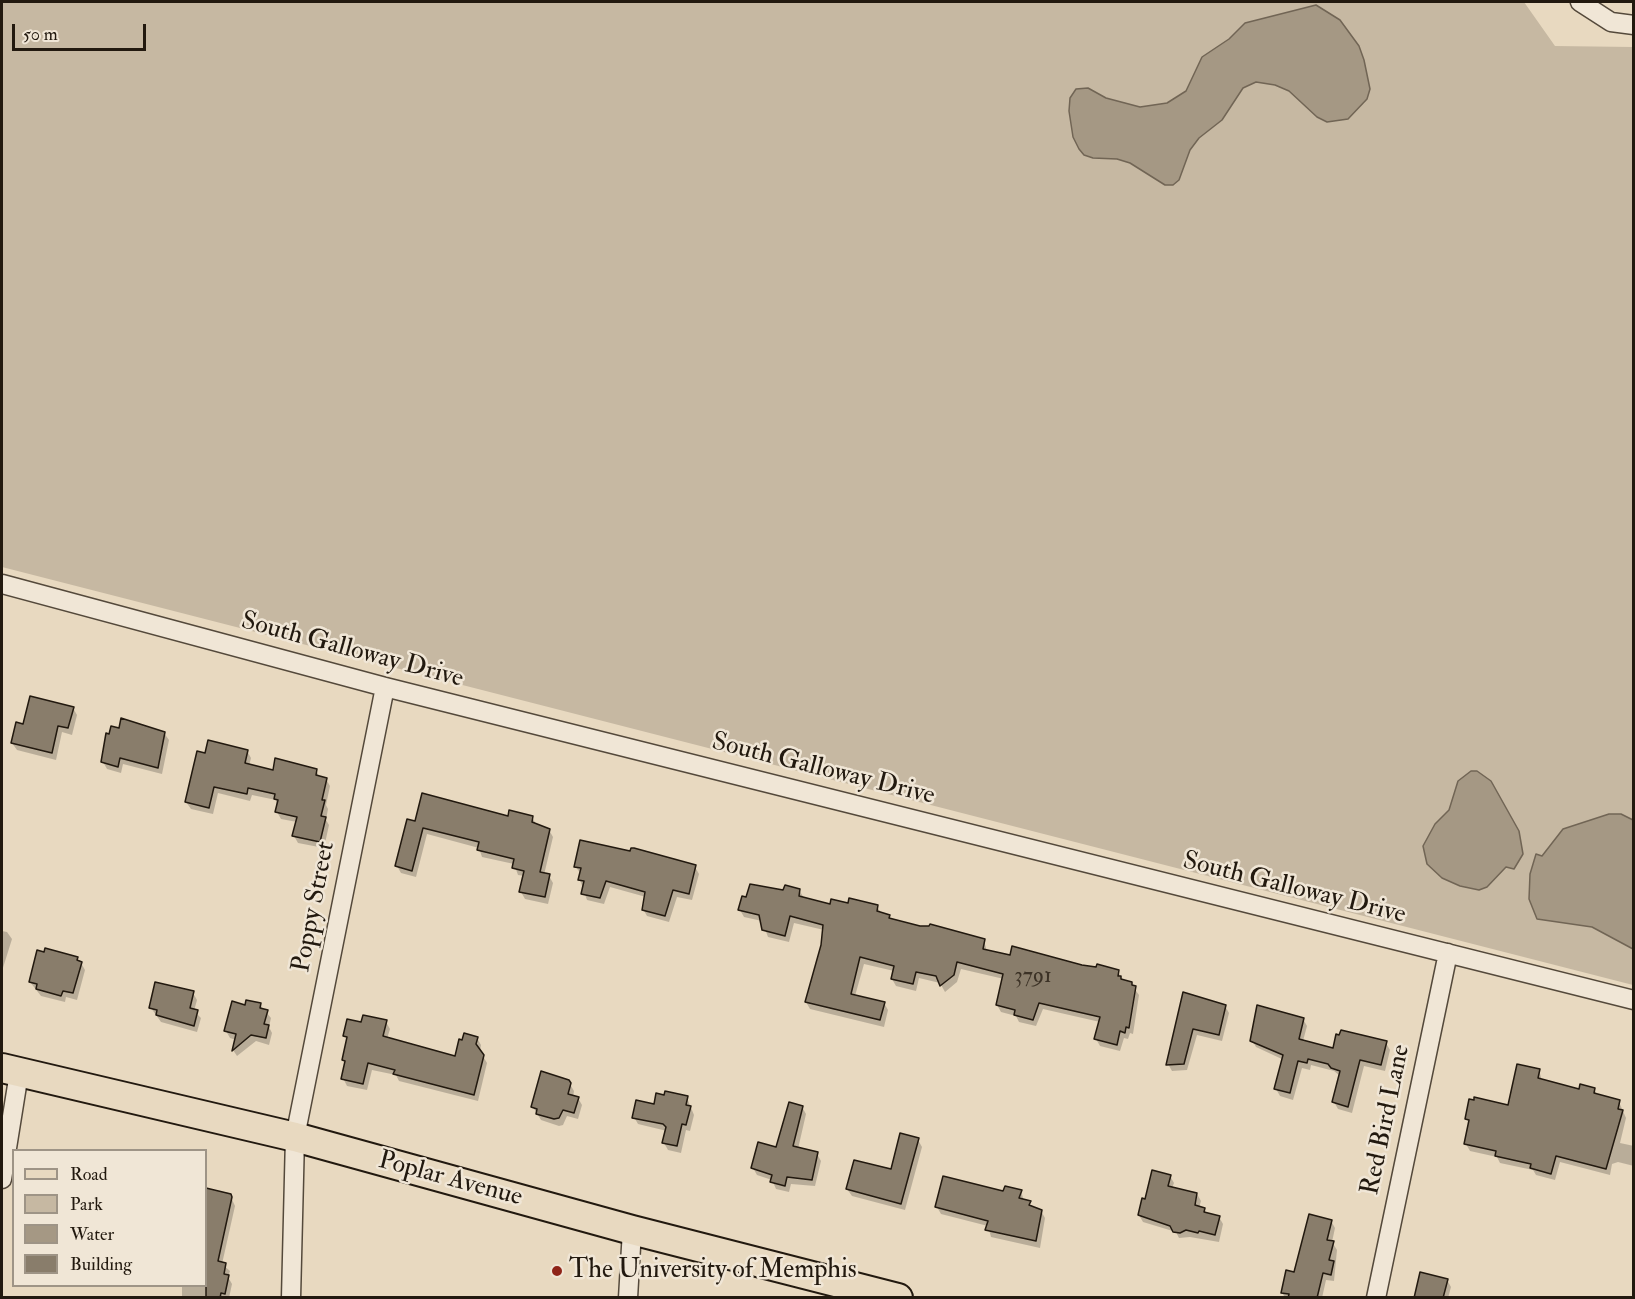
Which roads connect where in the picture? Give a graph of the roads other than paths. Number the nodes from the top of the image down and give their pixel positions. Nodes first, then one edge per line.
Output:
1 (1580, 2) edge
2 (1634, 25) edge
3 (2, 584) edge
4 (385, 687) junction
5 (1448, 953) junction
6 (1634, 1000) edge
7 (10, 1070) edge
8 (295, 1137) junction
9 (2, 1179) edge
10 (632, 1230) junction
11 (291, 1298) edge
12 (628, 1298) edge
13 (898, 1298) edge
14 (1376, 1298) edge

1 - 2 street
3 - 4 street, South Galloway Drive
4 - 5 street, South Galloway Drive
4 - 8 street, Poppy Street
5 - 6 street, South Galloway Drive
5 - 14 street, Red Bird Lane
7 - 8 main road, Poplar Avenue
7 - 9 street
8 - 10 main road, Poplar Avenue
8 - 11 street, Poppy Street
10 - 12 street
10 - 13 main road, Poplar Avenue

